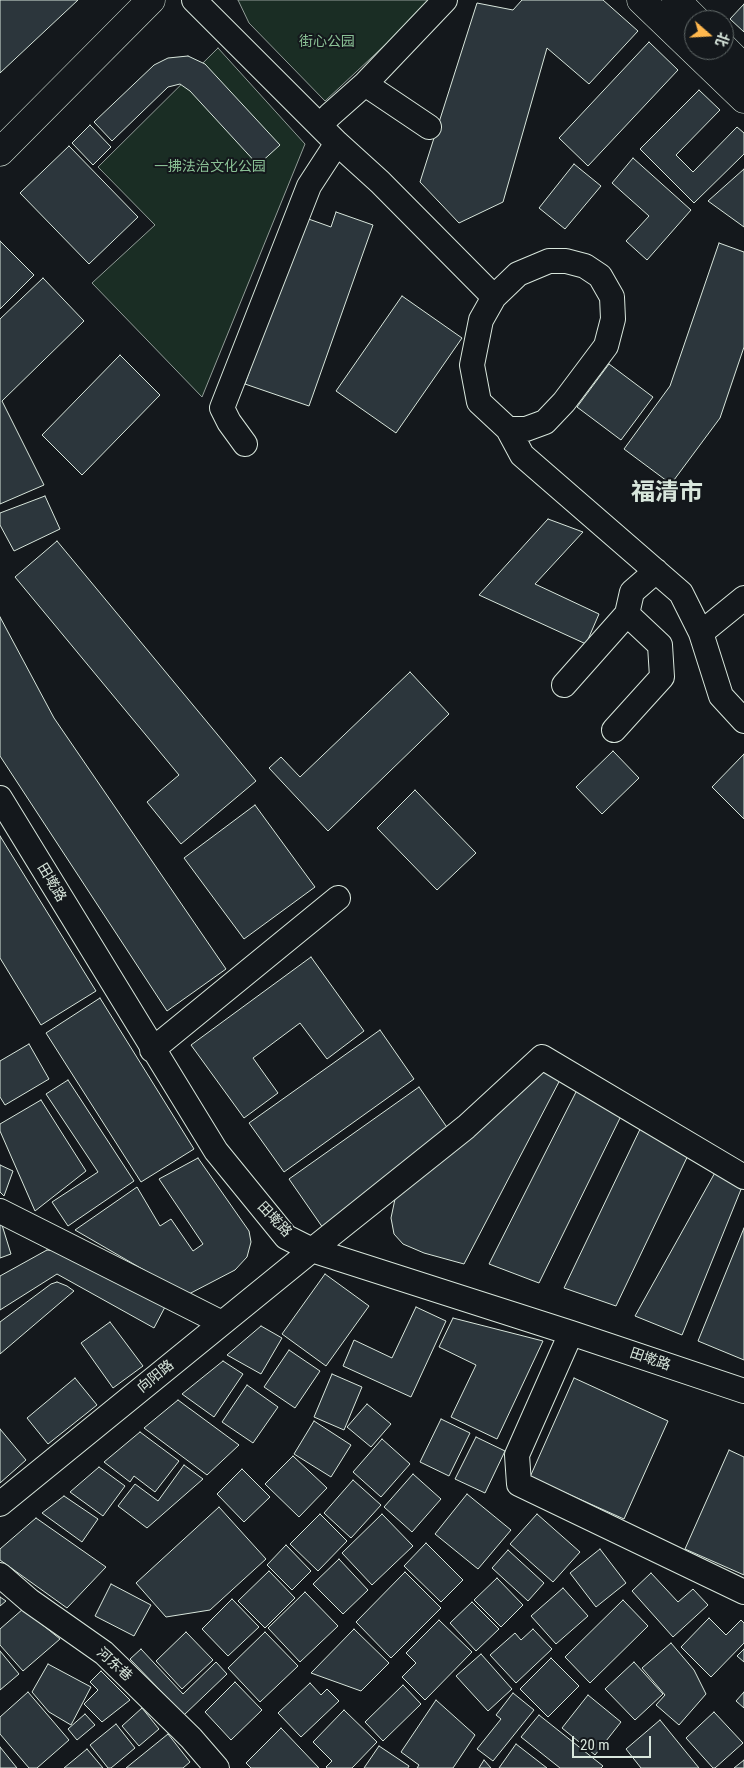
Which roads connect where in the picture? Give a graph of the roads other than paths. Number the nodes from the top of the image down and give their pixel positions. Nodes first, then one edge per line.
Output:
1 (151, 0) edge
2 (194, 0) edge
3 (445, 0) edge
4 (641, 0) edge
5 (680, 9) edge
6 (734, 58) edge
7 (744, 68) edge
8 (365, 84) junction
9 (744, 99) edge
10 (320, 126) junction
11 (429, 127) dead end
12 (337, 143) junction
13 (0, 152) edge
14 (494, 297) junction
15 (508, 429) junction
16 (245, 444) dead end
17 (656, 571) junction
18 (744, 598) edge
19 (627, 614) junction
20 (701, 633) junction
21 (564, 685) dead end
22 (744, 721) edge
23 (614, 730) dead end
24 (0, 798) edge
25 (338, 898) dead end
26 (152, 1050) junction
27 (744, 1177) edge
28 (0, 1211) edge
29 (312, 1250) junction
30 (222, 1323) junction
31 (571, 1333) junction
32 (744, 1391) edge
33 (0, 1504) edge
34 (0, 1574) edge
35 (744, 1592) edge
36 (217, 1768) edge

1 - 13 main road
2 - 10 street
3 - 8 street
4 - 5 main road
5 - 9 main road
6 - 7 main road
8 - 10 street
8 - 11 street
10 - 12 street
12 - 14 street
12 - 16 street
14 - 15 street
14 - 15 street
15 - 17 street
17 - 19 street
17 - 20 street
18 - 20 street
19 - 21 street
19 - 23 street
20 - 22 street
24 - 26 street, 田墘路
25 - 26 street
26 - 29 street, 田墘路
27 - 29 street, 向阳路
28 - 30 street
29 - 30 street, 向阳路
29 - 31 street, 田墘路
30 - 33 street, 向阳路
31 - 32 street, 田墘路
31 - 35 street
34 - 36 street, 河东巷

